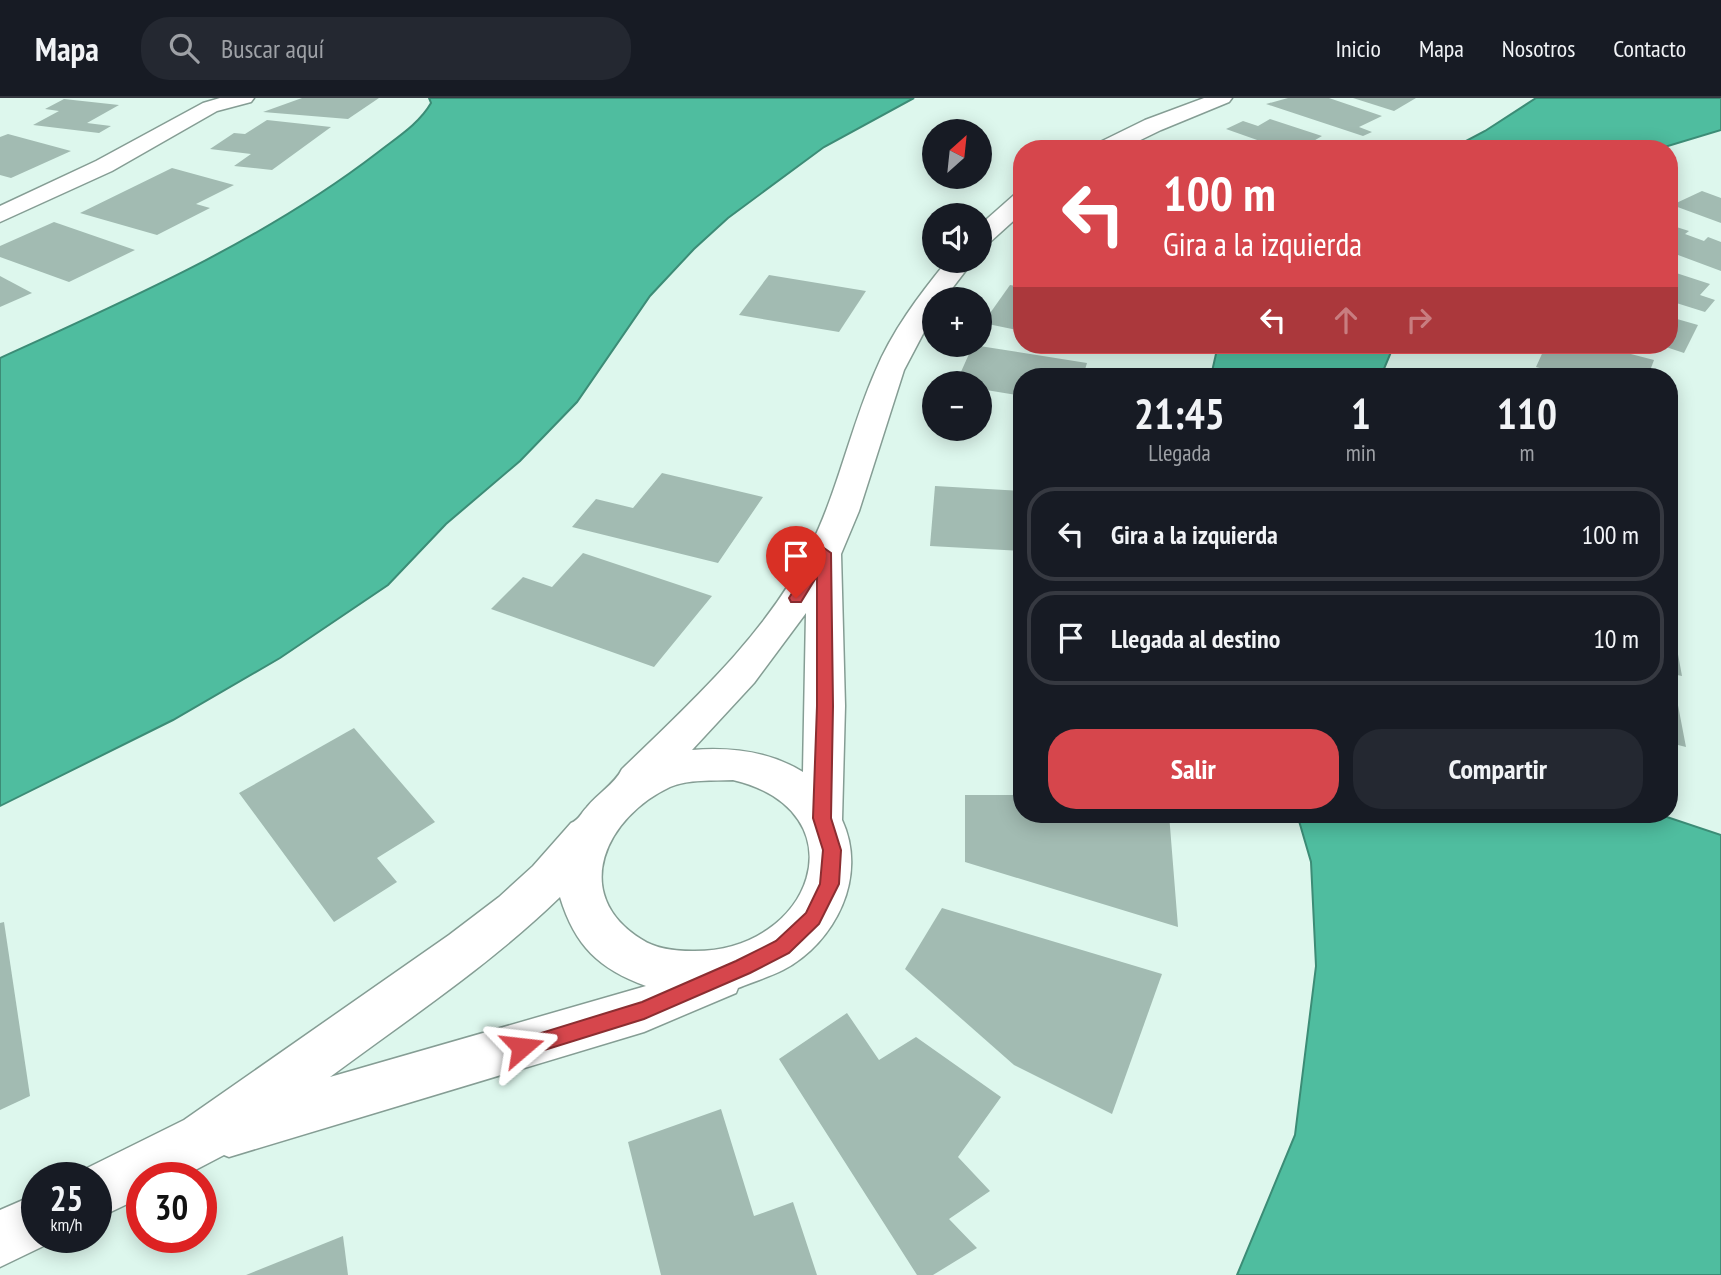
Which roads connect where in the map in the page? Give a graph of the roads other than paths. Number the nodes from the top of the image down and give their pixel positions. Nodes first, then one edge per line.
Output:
1 (244, 98) edge
2 (1222, 98) edge
3 (209, 103) edge
4 (1122, 140) edge
5 (1013, 208) edge
6 (0, 215) edge
7 (992, 227) edge
8 (950, 273) edge
9 (824, 553) junction
10 (609, 809) junction
11 (822, 818) junction
12 (743, 967) junction
13 (203, 1138) junction
14 (112, 1184) edge
15 (21, 1229) edge
16 (0, 1239) edge

1 - 3 street
2 - 4 street
3 - 6 street
5 - 7 street
8 - 9 street
9 - 10 street
9 - 11 street
10 - 11 street
10 - 12 street
10 - 13 street
11 - 12 street
12 - 13 street
13 - 14 street
15 - 16 street

